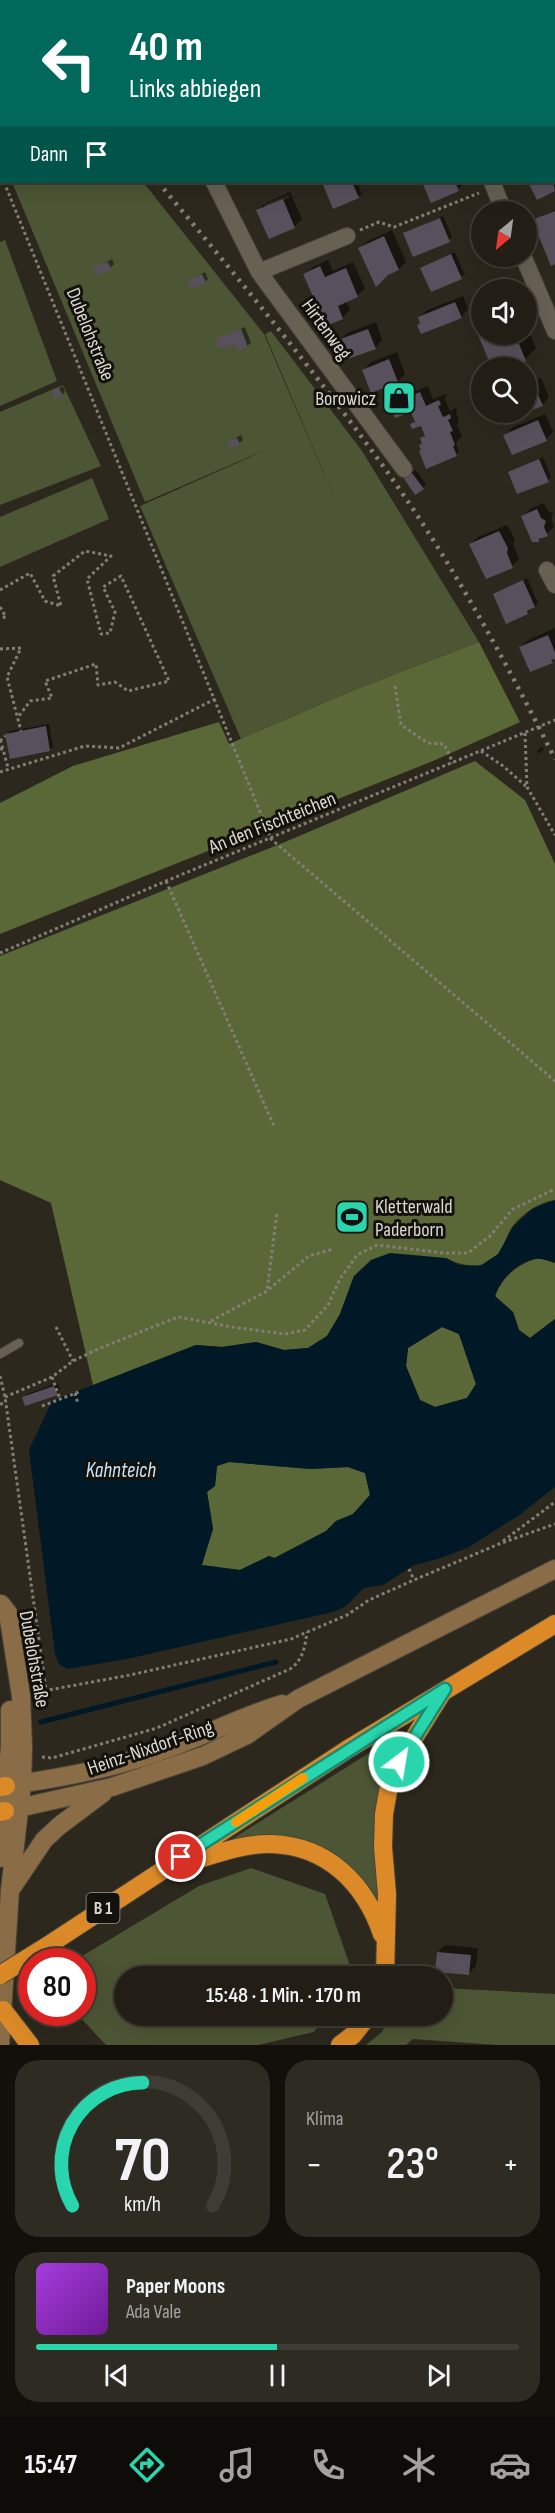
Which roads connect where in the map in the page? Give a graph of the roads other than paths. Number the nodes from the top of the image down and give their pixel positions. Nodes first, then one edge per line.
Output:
1 (214, 183) edge
2 (493, 184) edge
3 (500, 201) edge
4 (347, 236) road end
5 (529, 267) edge
6 (259, 272) junction
7 (555, 331) edge
8 (404, 469) dead end
9 (19, 1343) dead end
10 (0, 1354) edge
11 (555, 1569) edge
12 (0, 1607) edge
13 (555, 1624) edge
14 (445, 1689) junction
15 (298, 1699) junction
16 (10, 1786) edge
17 (112, 1787) junction
18 (8, 1811) edge
19 (0, 1858) edge
20 (163, 1869) junction
21 (10, 1890) junction
22 (386, 1947) junction
23 (385, 1966) edge
24 (0, 1975) edge
25 (3, 2010) junction
26 (360, 2026) edge
27 (0, 2045) edge
28 (30, 2045) edge
29 (340, 2045) edge

1 - 6 street, Hirtenweg
2 - 3 street
4 - 6 street
5 - 7 street
6 - 8 street, Hirtenweg
9 - 10 lane
11 - 15 main road, Heinz-Nixdorf-Ring
12 - 16 main road, Dubelohstraße
13 - 14 highway, B 1
14 - 20 highway, B 1
14 - 22 highway, B 1
15 - 16 main road, Heinz-Nixdorf-Ring
15 - 17 main road, Heinz-Nixdorf-Ring
16 - 18 main road, Dubelohstraße
17 - 18 main road, Heinz-Nixdorf-Ring
17 - 21 main road
18 - 19 main road, Dubelohstraße
18 - 21 main road, Dubelohstraße
20 - 22 highway
20 - 24 highway, B 1, bridge
21 - 25 main road, Dubelohstraße
22 - 23 highway
25 - 27 main road, Dubelohstraße
25 - 28 highway
26 - 29 highway

